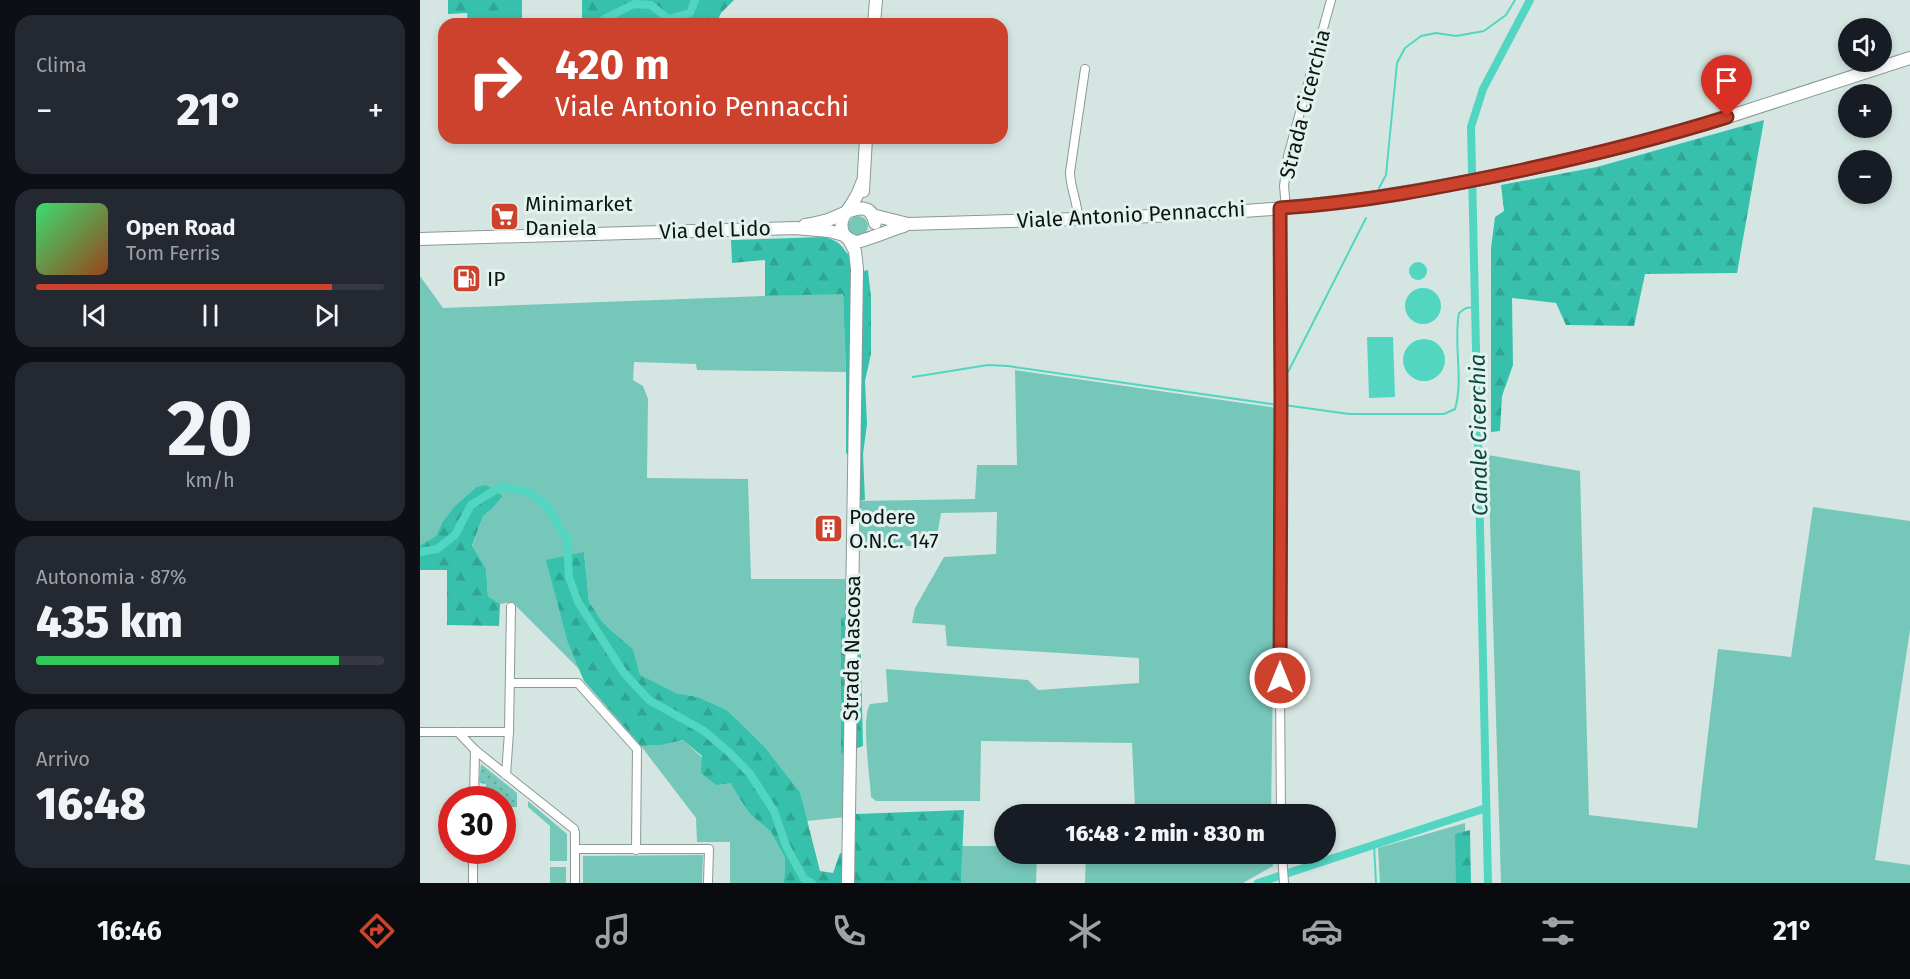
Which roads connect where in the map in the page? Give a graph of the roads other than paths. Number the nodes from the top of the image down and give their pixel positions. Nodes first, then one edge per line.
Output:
1 (876, 0) edge
2 (1331, 0) edge
3 (874, 18) edge
4 (1910, 58) edge
5 (1084, 69) dead end
6 (865, 144) edge
7 (862, 183) junction
8 (1283, 208) junction
9 (847, 212) junction
10 (870, 213) junction
11 (1078, 219) junction
12 (908, 224) junction
13 (795, 228) junction
14 (846, 237) junction
15 (869, 237) junction
16 (420, 239) edge
17 (857, 269) junction
18 (510, 607) dead end
19 (510, 683) junction
20 (420, 732) edge
21 (458, 732) junction
22 (509, 732) junction
23 (475, 750) junction
24 (506, 775) junction
25 (474, 786) edge
26 (1281, 804) edge
27 (576, 849) junction
28 (636, 850) junction
29 (473, 864) edge
30 (1282, 864) edge
31 (1284, 882) edge
32 (473, 883) edge
33 (575, 883) edge
34 (708, 883) edge
35 (849, 883) edge

1 - 3 main road
2 - 8 street, Strada Cicerchia
4 - 8 main road, Viale Antonio Pennacchi
5 - 11 street
6 - 7 main road
7 - 9 main road
7 - 10 main road
8 - 11 main road, Viale Antonio Pennacchi
8 - 26 street, Strada Cicerchia
9 - 10 main road
9 - 13 main road, Via del Lido
9 - 14 main road
10 - 12 main road, Viale Antonio Pennacchi
10 - 15 main road
11 - 12 main road, Viale Antonio Pennacchi
12 - 15 main road, Viale Antonio Pennacchi
13 - 14 main road, Via del Lido
13 - 16 main road, Via del Lido
14 - 15 main road
14 - 17 main road, Strada Nascosa
15 - 17 main road, Strada Nascosa
17 - 35 main road, Strada Nascosa
18 - 19 street
19 - 22 street
19 - 28 street
20 - 21 street
21 - 22 street
21 - 23 street
22 - 24 street
23 - 24 street
23 - 25 street
24 - 27 street
27 - 28 street
27 - 33 street
28 - 34 street
29 - 32 street
30 - 31 street

